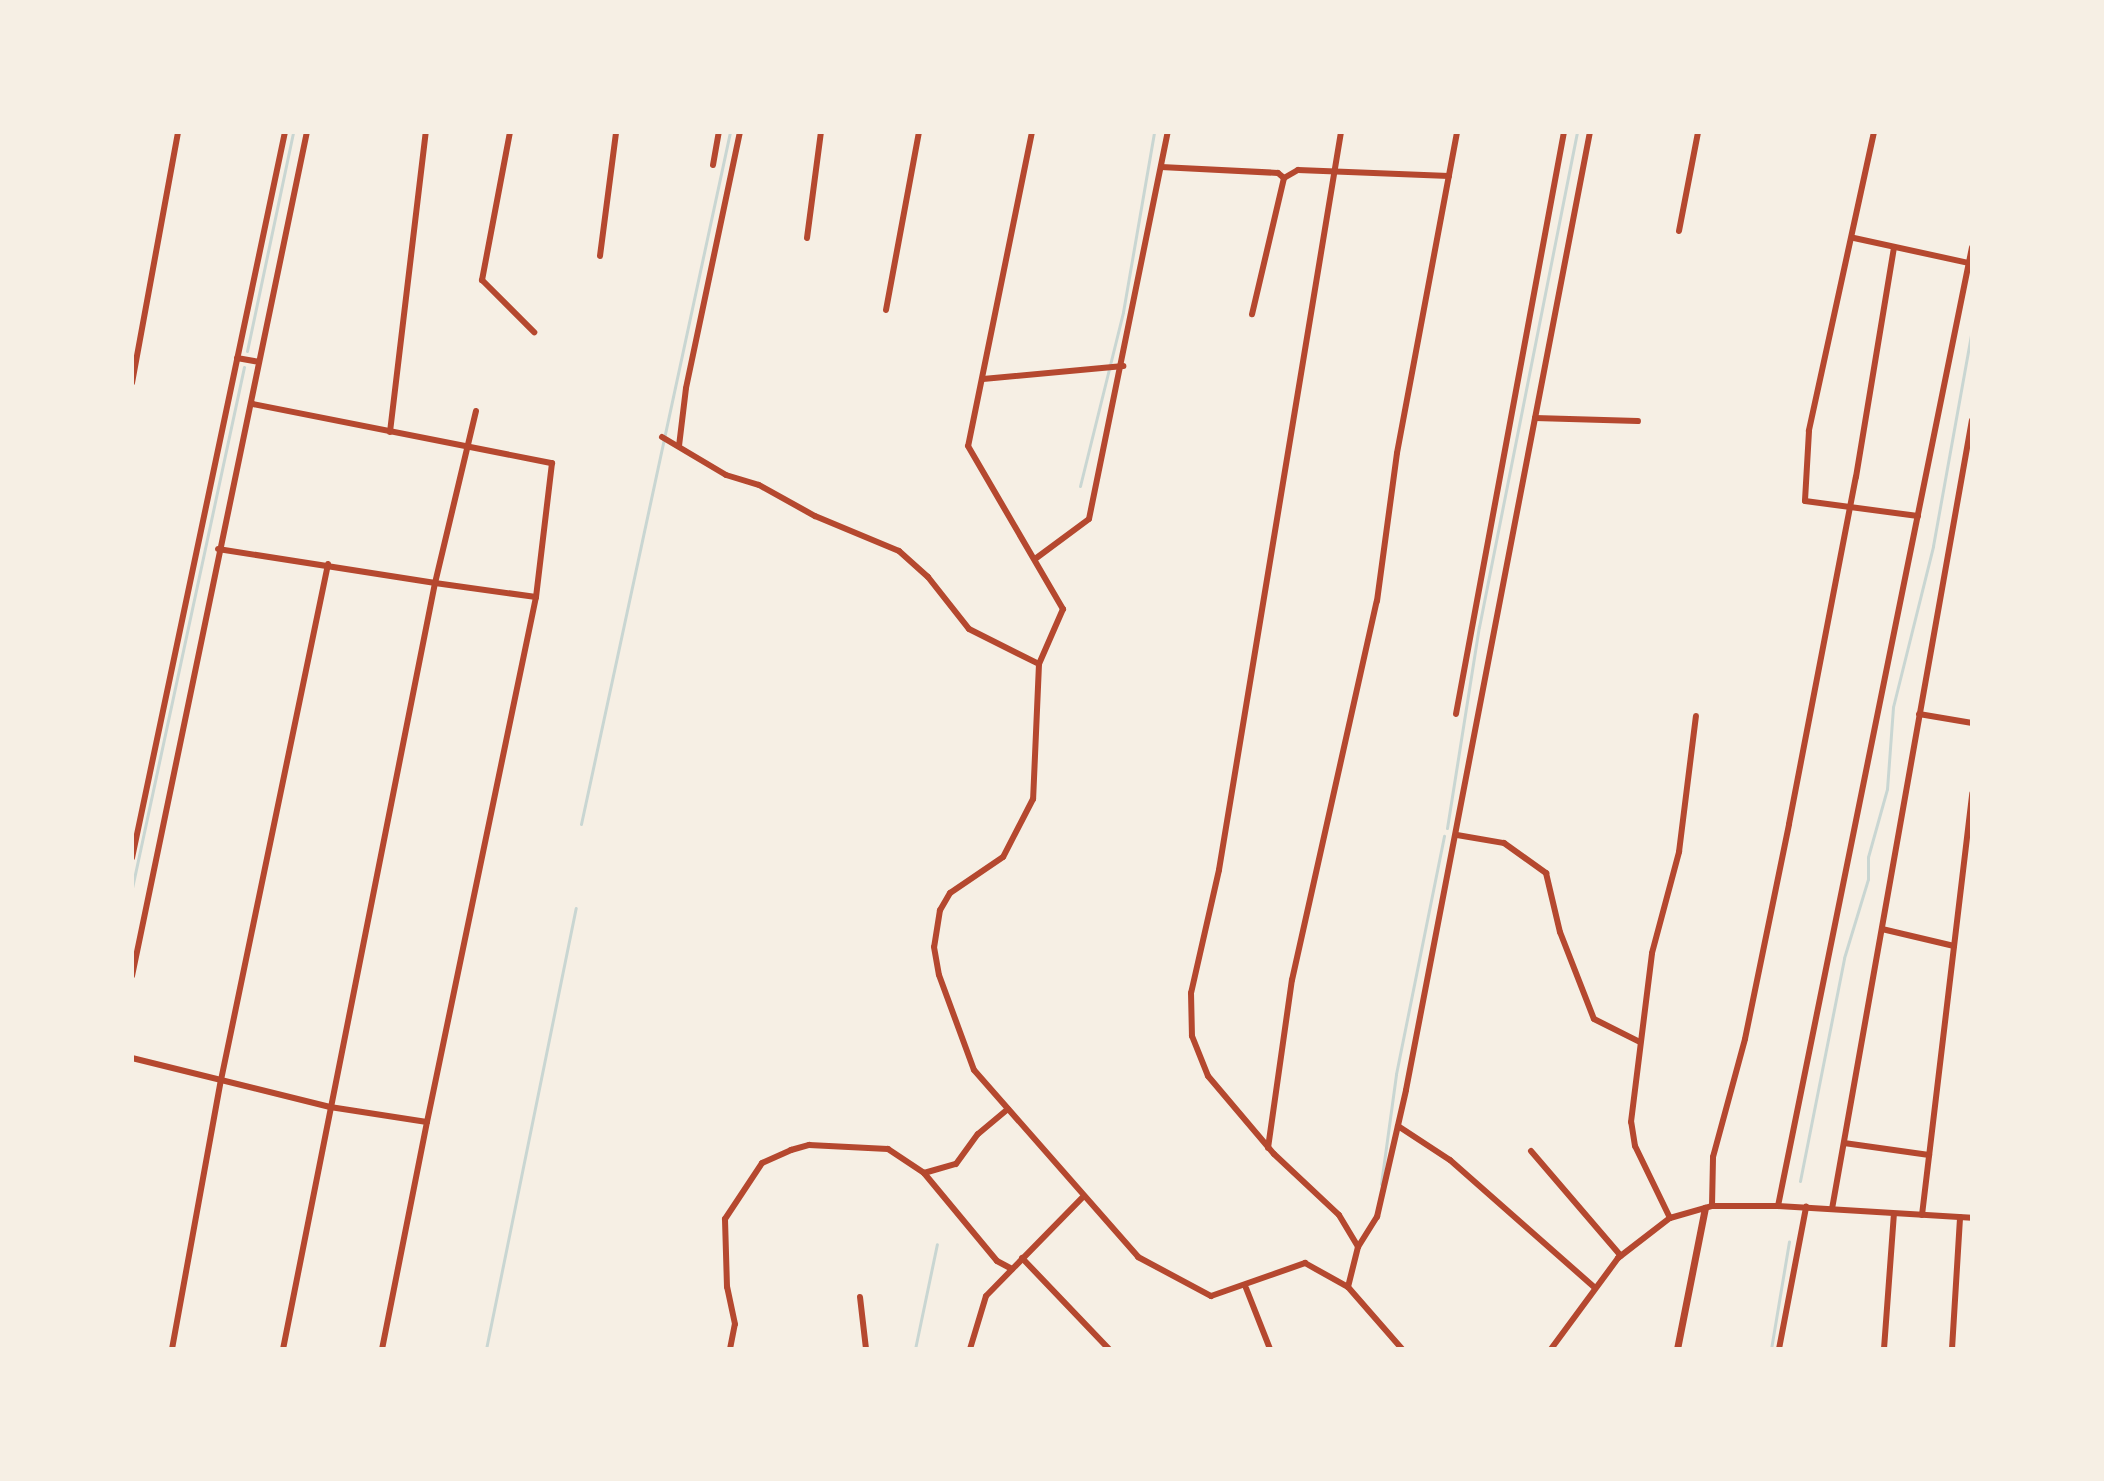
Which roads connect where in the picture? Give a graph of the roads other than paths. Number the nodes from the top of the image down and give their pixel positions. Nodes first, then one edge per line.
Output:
1 (178, 132) edge
2 (285, 132) edge
3 (307, 132) edge
4 (426, 132) edge
5 (616, 132) edge
6 (719, 132) edge
7 (740, 132) edge
8 (821, 132) edge
9 (919, 132) edge
10 (1032, 132) edge
11 (1168, 132) edge
12 (1341, 132) edge
13 (1457, 132) edge
14 (1564, 132) edge
15 (1590, 132) edge
16 (1698, 132) edge
17 (1874, 132) edge
18 (510, 134) edge
19 (713, 165) dead end
20 (1161, 167) junction
21 (1333, 171) junction
22 (1449, 176) junction
23 (1284, 178) junction
24 (1679, 231) dead end
25 (807, 238) dead end
26 (1854, 238) junction
27 (1972, 247) edge
28 (1894, 248) junction
29 (600, 256) dead end
30 (1969, 263) junction
31 (886, 310) dead end
32 (1252, 314) dead end
33 (534, 332) dead end
34 (237, 358) junction
35 (259, 362) junction
36 (1123, 366) junction
37 (983, 379) junction
38 (132, 383) edge
39 (253, 404) junction
40 (476, 411) dead end
41 (1535, 418) junction
42 (1972, 420) edge
43 (1638, 421) dead end
44 (390, 432) junction
45 (662, 437) dead end
46 (679, 446) junction
47 (465, 448) junction
48 (1850, 508) junction
49 (1918, 516) junction
50 (218, 549) junction
51 (1035, 559) junction
52 (328, 564) junction
53 (435, 583) junction
54 (536, 597) junction
55 (1039, 664) junction
56 (1456, 714) dead end
57 (1919, 714) junction
58 (1696, 716) dead end
59 (1972, 723) edge
60 (1972, 793) edge
61 (1457, 835) junction
62 (132, 858) edge
63 (1882, 929) junction
64 (1954, 946) junction
65 (132, 976) edge
66 (1640, 1042) junction
67 (132, 1058) edge
68 (221, 1080) junction
69 (330, 1107) junction
70 (1008, 1109) junction
71 (427, 1122) junction
72 (1398, 1126) junction
73 (1844, 1143) junction
74 (1268, 1148) junction
75 (1531, 1151) dead end
76 (1929, 1155) junction
77 (924, 1173) junction
78 (1083, 1197) junction
79 (1778, 1206) junction
80 (1708, 1207) junction
81 (1806, 1207) junction
82 (1832, 1209) junction
83 (1894, 1214) junction
84 (1922, 1215) junction
85 (1960, 1217) junction
86 (1670, 1218) junction
87 (1972, 1218) edge
88 (1358, 1247) junction
89 (1621, 1256) junction
90 (1022, 1258) junction
91 (997, 1261) junction
92 (1012, 1269) junction
93 (1002, 1280) junction
94 (1348, 1287) junction
95 (1594, 1287) junction
96 (1246, 1288) junction
97 (860, 1297) dead end
98 (172, 1349) edge
99 (283, 1349) edge
100 (382, 1349) edge
101 (730, 1349) edge
102 (866, 1349) edge
103 (970, 1349) edge
104 (1109, 1349) edge
105 (1270, 1349) edge
106 (1402, 1349) edge
107 (1551, 1349) edge
108 (1677, 1349) edge
109 (1779, 1349) edge
110 (1884, 1349) edge
111 (1952, 1349) edge

1 - 38 street
2 - 34 street
3 - 35 street
4 - 44 street
5 - 29 street
6 - 19 street
7 - 46 street
8 - 25 street
9 - 31 street
10 - 37 street
11 - 20 street
12 - 21 street
13 - 22 street
14 - 56 street
15 - 41 street
16 - 24 street
17 - 26 street
18 - 33 street
20 - 23 street
20 - 36 street
21 - 22 street
21 - 23 street
21 - 74 street
22 - 74 street
23 - 32 street
26 - 28 street
26 - 48 street
27 - 30 street
28 - 30 street
28 - 48 street
30 - 49 street
34 - 35 street
34 - 62 street
35 - 39 street
36 - 37 street
36 - 51 street
37 - 51 street
39 - 44 street
39 - 50 street
40 - 47 street
41 - 43 street
41 - 61 street
42 - 57 street
44 - 47 street
45 - 46 street
46 - 55 street
47 - 53 street
47 - 54 street
48 - 49 street
48 - 80 street
49 - 79 street
50 - 52 street
50 - 65 street
51 - 55 street
52 - 53 street
52 - 68 street
53 - 54 street
53 - 69 street
54 - 71 street
55 - 70 street
57 - 59 street
57 - 63 street
58 - 66 street
60 - 64 street
61 - 66 street
61 - 72 street
63 - 64 street
63 - 73 street
64 - 76 street
66 - 86 street
67 - 68 street
68 - 69 street
68 - 98 street
69 - 71 street
69 - 99 street
70 - 77 street
70 - 78 street
71 - 100 street
72 - 88 street
72 - 95 street
73 - 76 street
73 - 82 street
74 - 88 street
75 - 89 street
76 - 84 street
77 - 91 street
77 - 101 street
78 - 90 street
78 - 96 street
79 - 80 street
79 - 81 street
80 - 86 street
80 - 108 street
81 - 82 street
81 - 109 street
82 - 83 street
83 - 84 street
83 - 110 street
84 - 85 street
85 - 87 street
85 - 111 street
86 - 89 street
88 - 94 street
89 - 95 street
90 - 92 street
90 - 104 street
91 - 92 street
91 - 93 street
92 - 93 street
93 - 103 street
94 - 96 street
94 - 106 street
95 - 107 street
96 - 105 street
97 - 102 street

